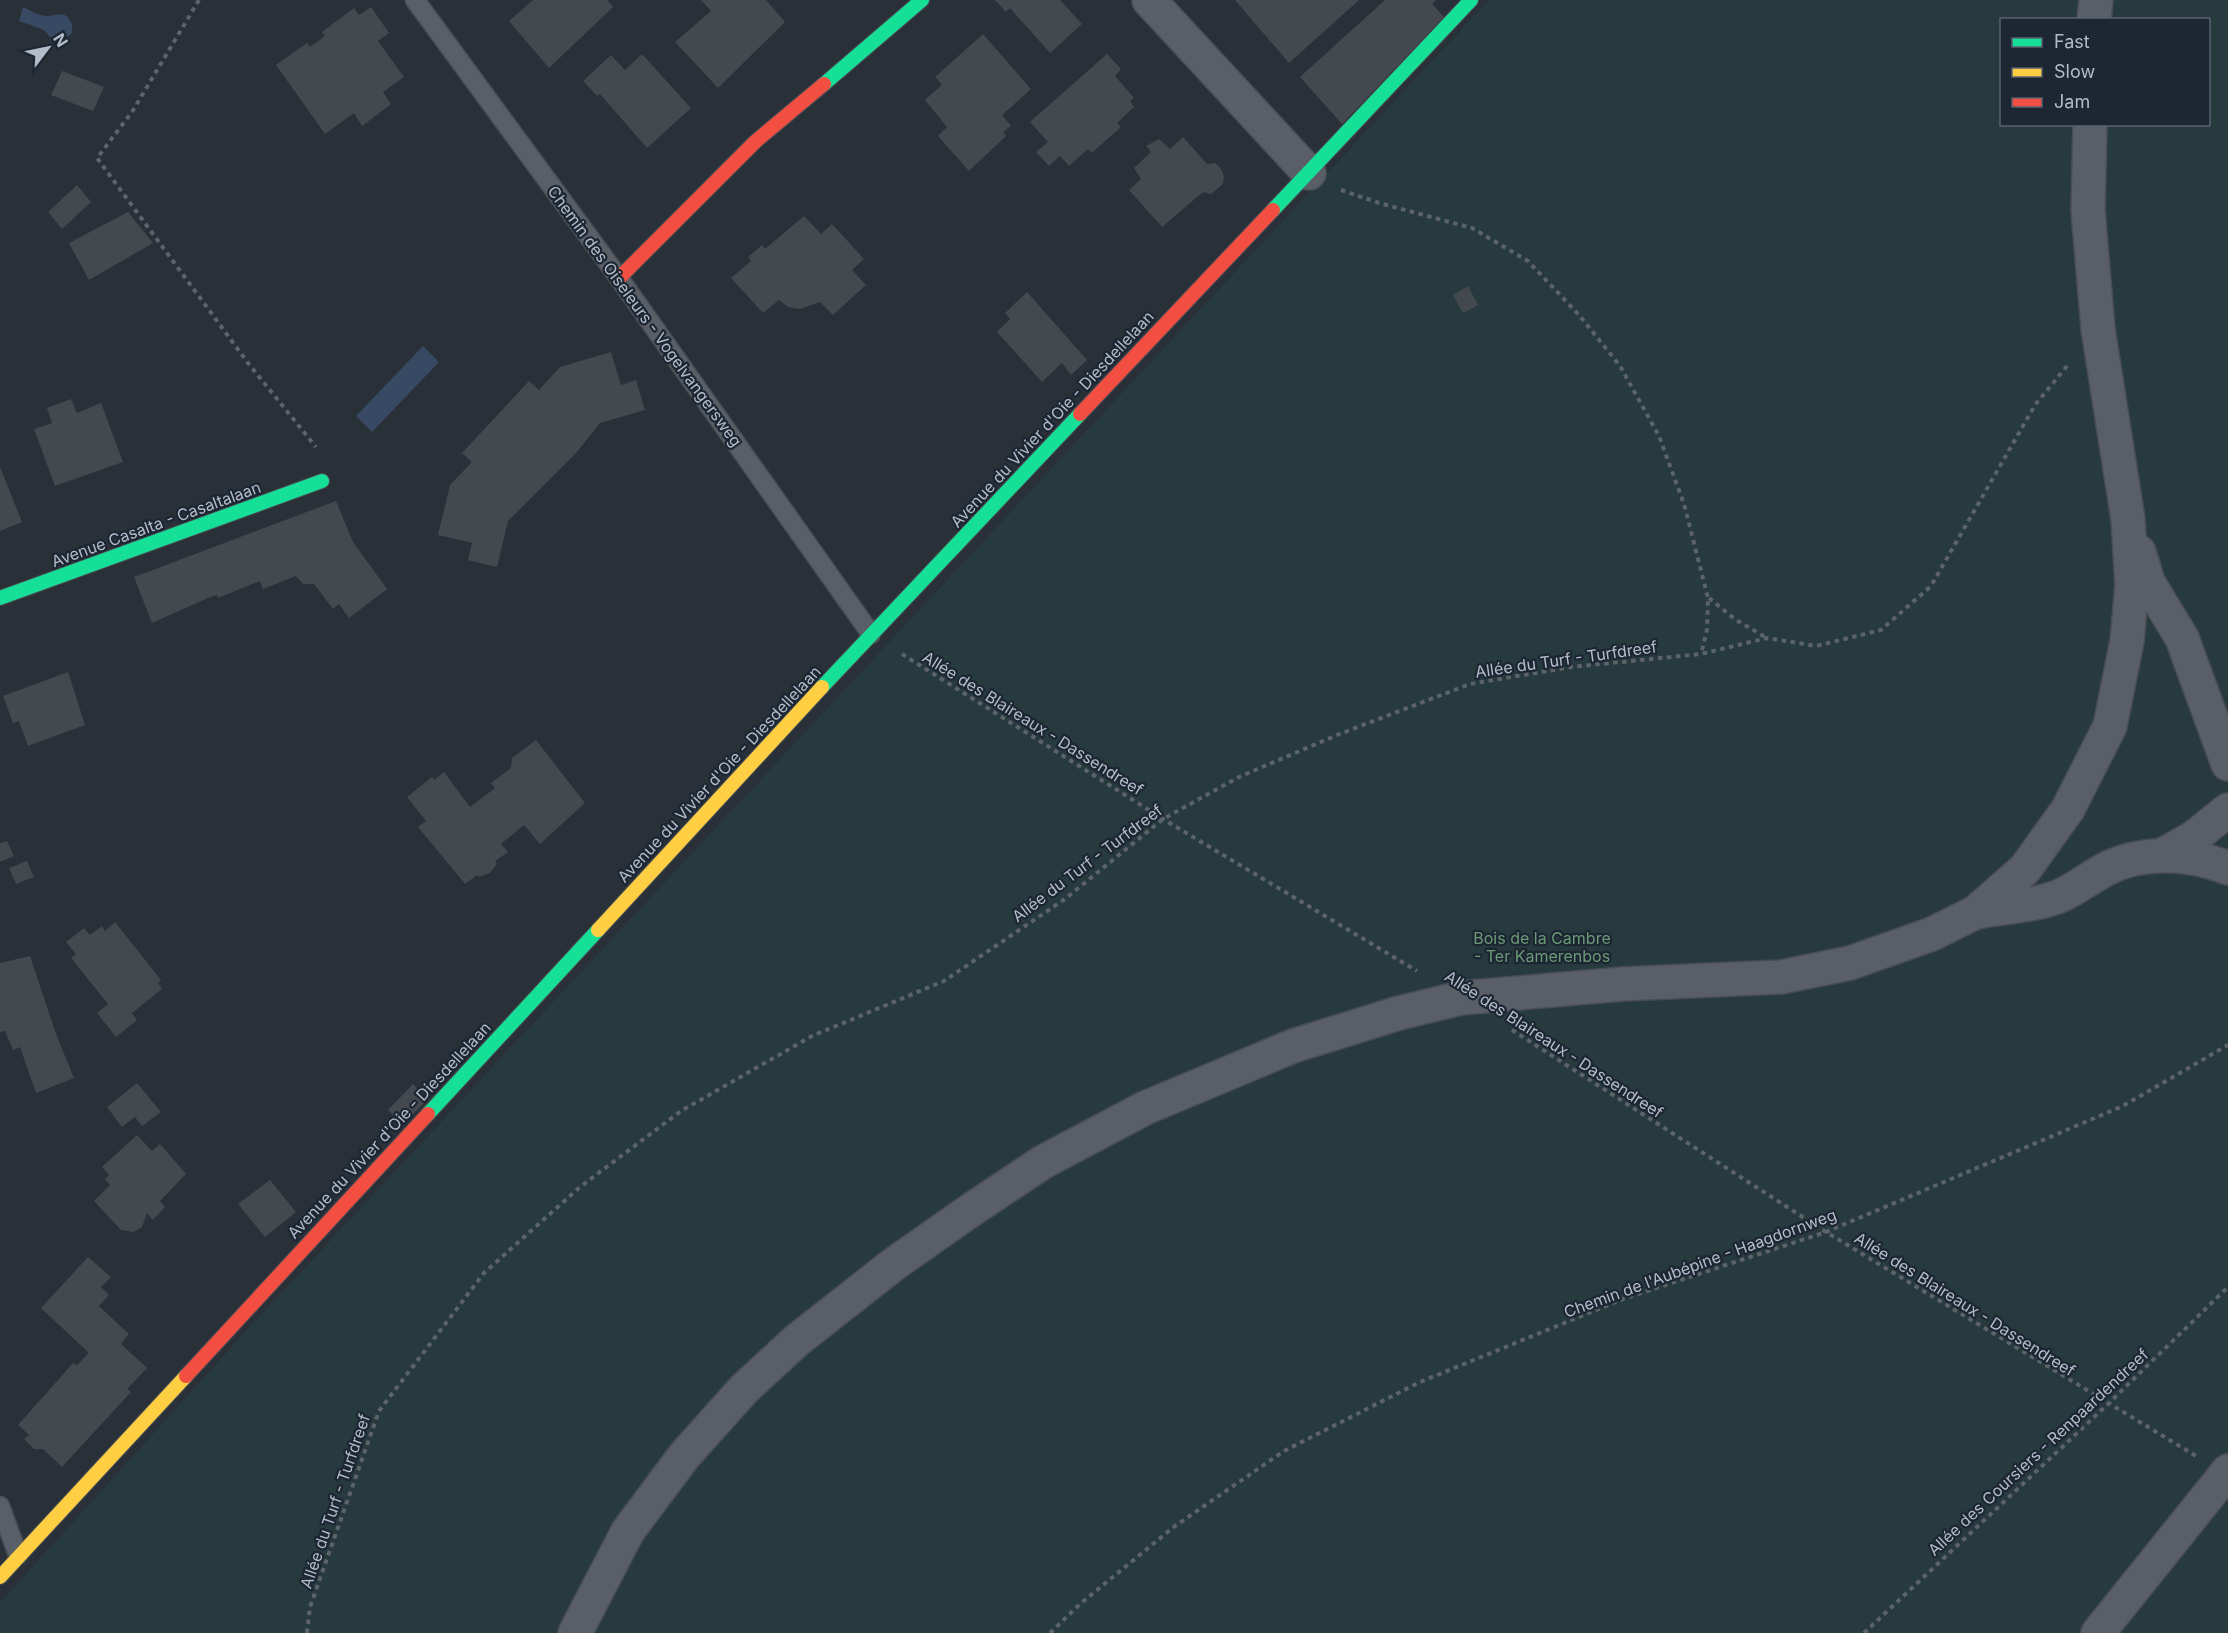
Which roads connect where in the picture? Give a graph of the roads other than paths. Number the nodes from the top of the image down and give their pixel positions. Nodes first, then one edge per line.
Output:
1 (416, 0) edge
2 (922, 0) edge
3 (1149, 0) edge
4 (1471, 0) edge
5 (2096, 0) edge
6 (2094, 18) edge
7 (2090, 126) edge
8 (1309, 173) junction
9 (619, 278) junction
10 (322, 481) road end
11 (2128, 519) junction
12 (0, 598) edge
13 (871, 634) junction
14 (2228, 764) edge
15 (2228, 810) edge
16 (2161, 856) junction
17 (2228, 868) edge
18 (1976, 912) junction
19 (2227, 1472) edge
20 (0, 1506) edge
21 (18, 1555) junction
22 (0, 1577) edge
23 (575, 1633) edge
24 (2098, 1633) edge

1 - 9 lane, Chemin des Oiseleurs - Vogelvangersweg
2 - 9 street
3 - 8 street
4 - 8 street, Avenue du Vivier d'Oie - Diesdellelaan
5 - 6 street
7 - 11 street
8 - 13 street, Avenue du Vivier d'Oie - Diesdellelaan
9 - 13 lane, Chemin des Oiseleurs - Vogelvangersweg
10 - 12 street, Avenue Casalta - Casaltalaan
11 - 14 street
11 - 18 street
13 - 21 street, Avenue du Vivier d'Oie - Diesdellelaan
15 - 16 street
16 - 17 street
16 - 18 street
18 - 23 street
19 - 24 street
20 - 21 lane
21 - 22 street, Avenue du Vivier d'Oie - Diesdellelaan

